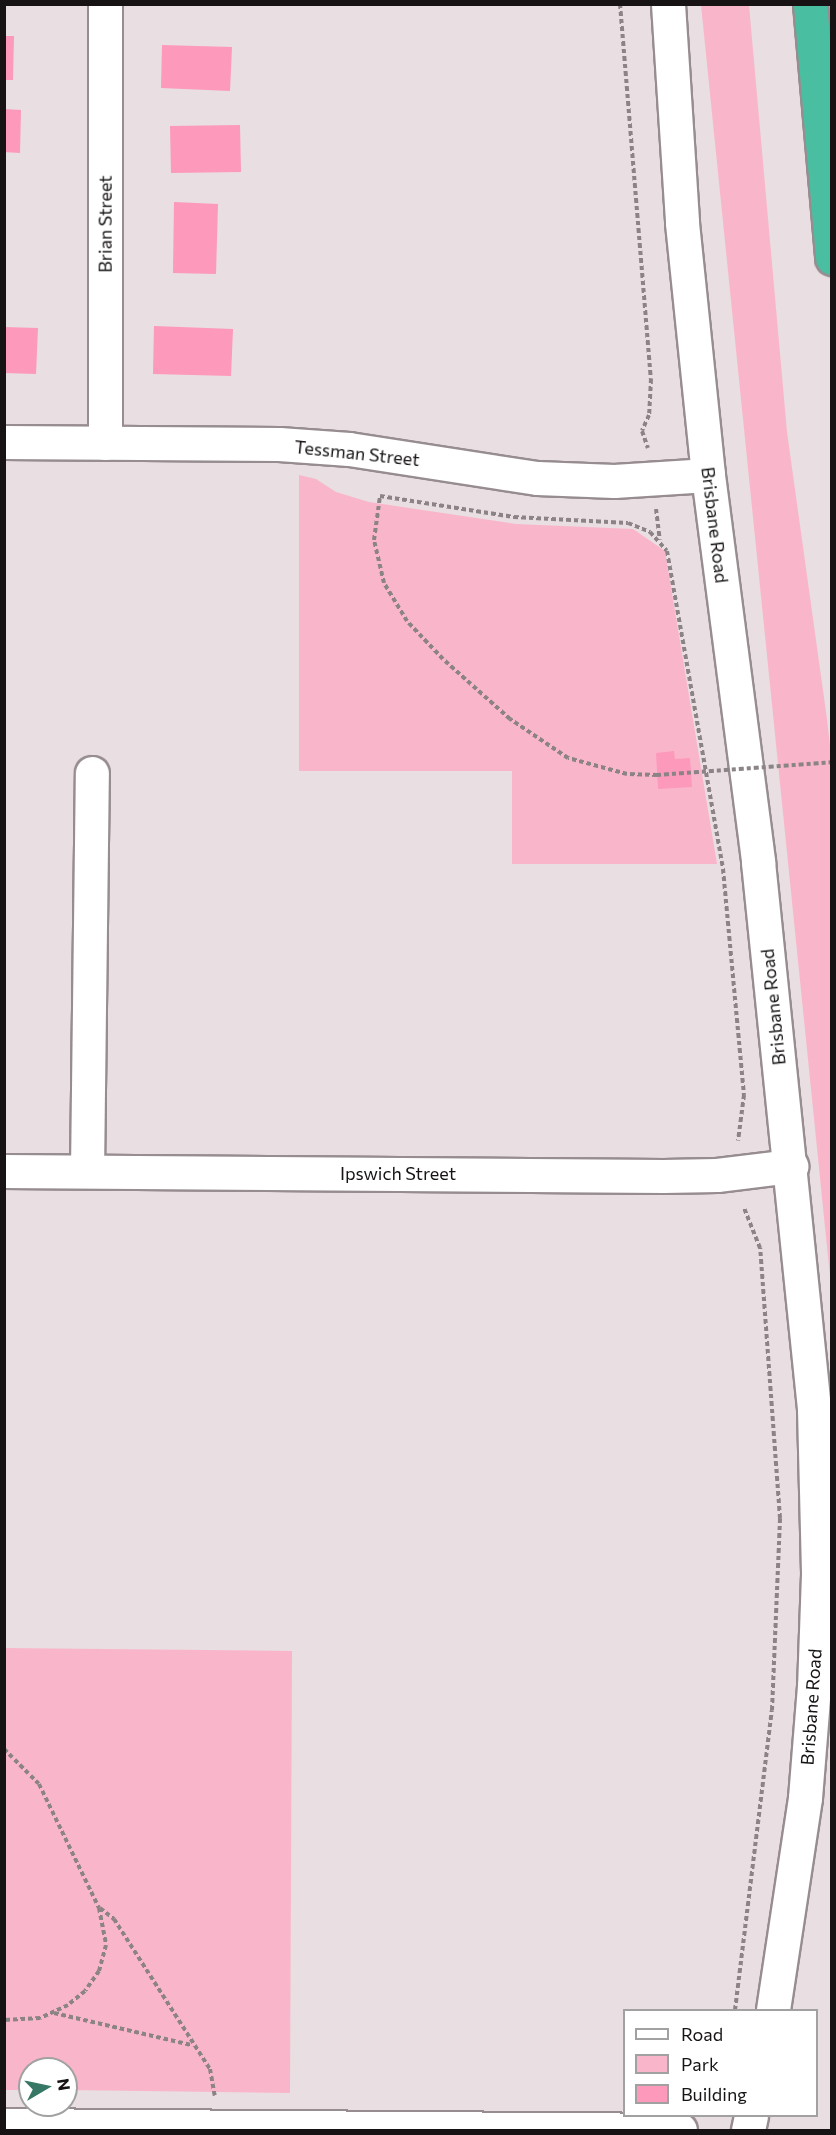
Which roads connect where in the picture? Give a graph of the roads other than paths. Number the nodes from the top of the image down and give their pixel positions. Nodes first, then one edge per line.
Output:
1 (105, 4) edge
2 (668, 4) edge
3 (810, 4) edge
4 (831, 258) edge
5 (4, 442) edge
6 (105, 443) junction
7 (708, 476) junction
8 (92, 773) dead end
9 (790, 1166) junction
10 (4, 1171) edge
11 (87, 1171) junction
12 (773, 2009) edge
13 (4, 2125) edge
14 (680, 2130) edge

1 - 6 street, Brian Street
2 - 7 street, Brisbane Road
3 - 4 highway
5 - 6 street, Tessman Street
6 - 7 street, Tessman Street
7 - 9 street, Brisbane Road
8 - 11 street
9 - 11 street, Ipswich Street
9 - 12 street, Brisbane Road
10 - 11 street, Ipswich Street
13 - 14 street

